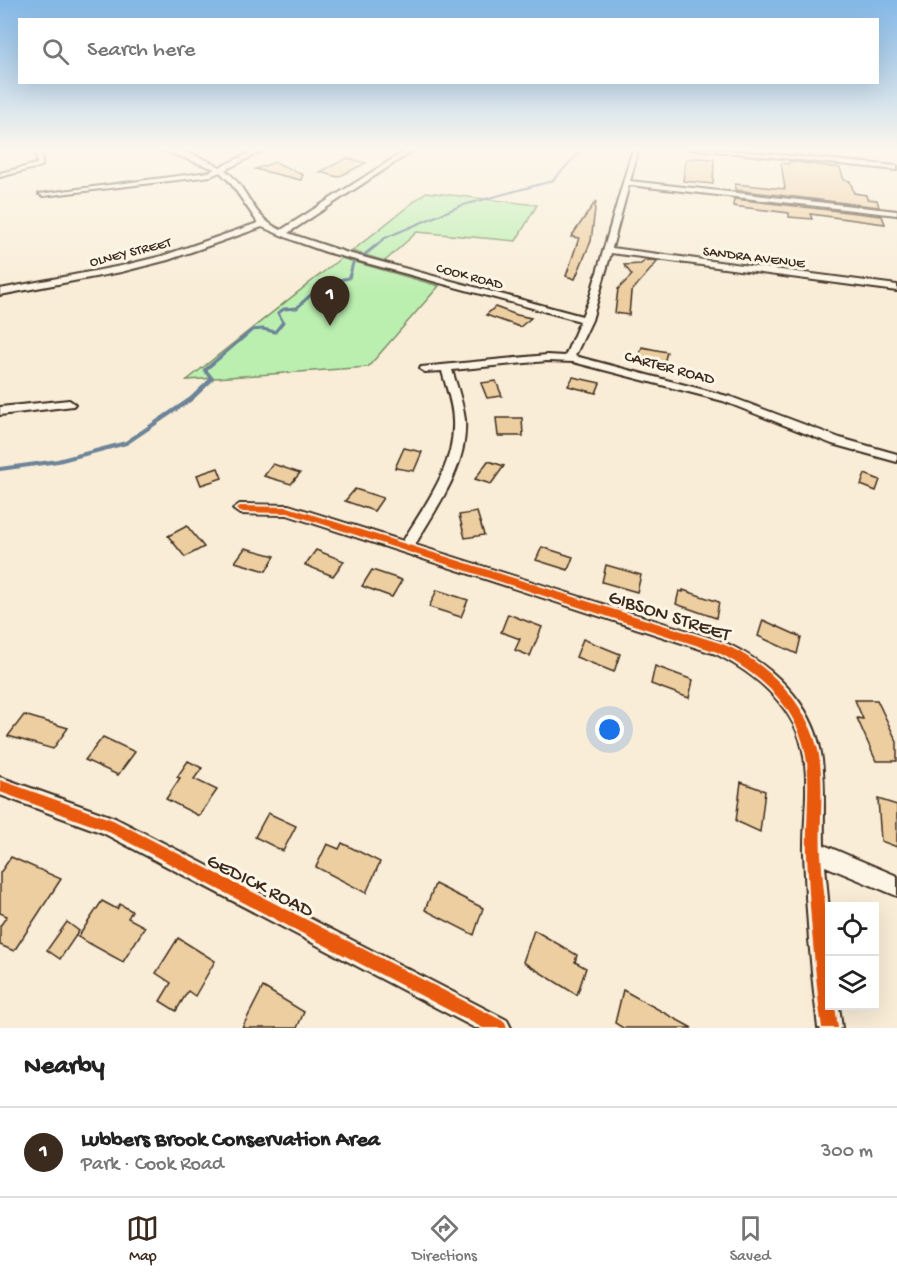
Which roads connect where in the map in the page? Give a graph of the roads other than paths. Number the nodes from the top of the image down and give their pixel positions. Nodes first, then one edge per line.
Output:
1 (244, 196) edge
2 (340, 196) edge
3 (623, 196) edge
4 (743, 196) edge
5 (897, 213) edge
6 (263, 224) junction
7 (282, 233) junction
8 (608, 250) junction
9 (897, 288) edge
10 (0, 292) edge
11 (587, 320) junction
12 (569, 358) junction
13 (446, 367) junction
14 (425, 369) dead end
15 (69, 404) dead end
16 (0, 411) edge
17 (897, 458) edge
18 (240, 509) dead end
19 (407, 546) junction
20 (0, 786) edge
21 (814, 851) junction
22 (897, 886) edge
23 (499, 1028) edge
24 (830, 1028) edge

1 - 6 street
2 - 7 street
3 - 8 street
4 - 5 street
6 - 7 street, COOK ROAD
6 - 10 street, OLNEY STREET
7 - 11 street, COOK ROAD
8 - 9 street, SANDRA AVENUE
8 - 11 street
11 - 12 street
12 - 13 street, CARTER ROAD
12 - 17 street, CARTER ROAD
13 - 14 street, CARTER ROAD
13 - 19 street
15 - 16 street
18 - 19 street, GIBSON STREET
19 - 21 street, GIBSON STREET
20 - 23 street, GEDICK ROAD
21 - 22 street
21 - 24 street, GIBSON STREET

